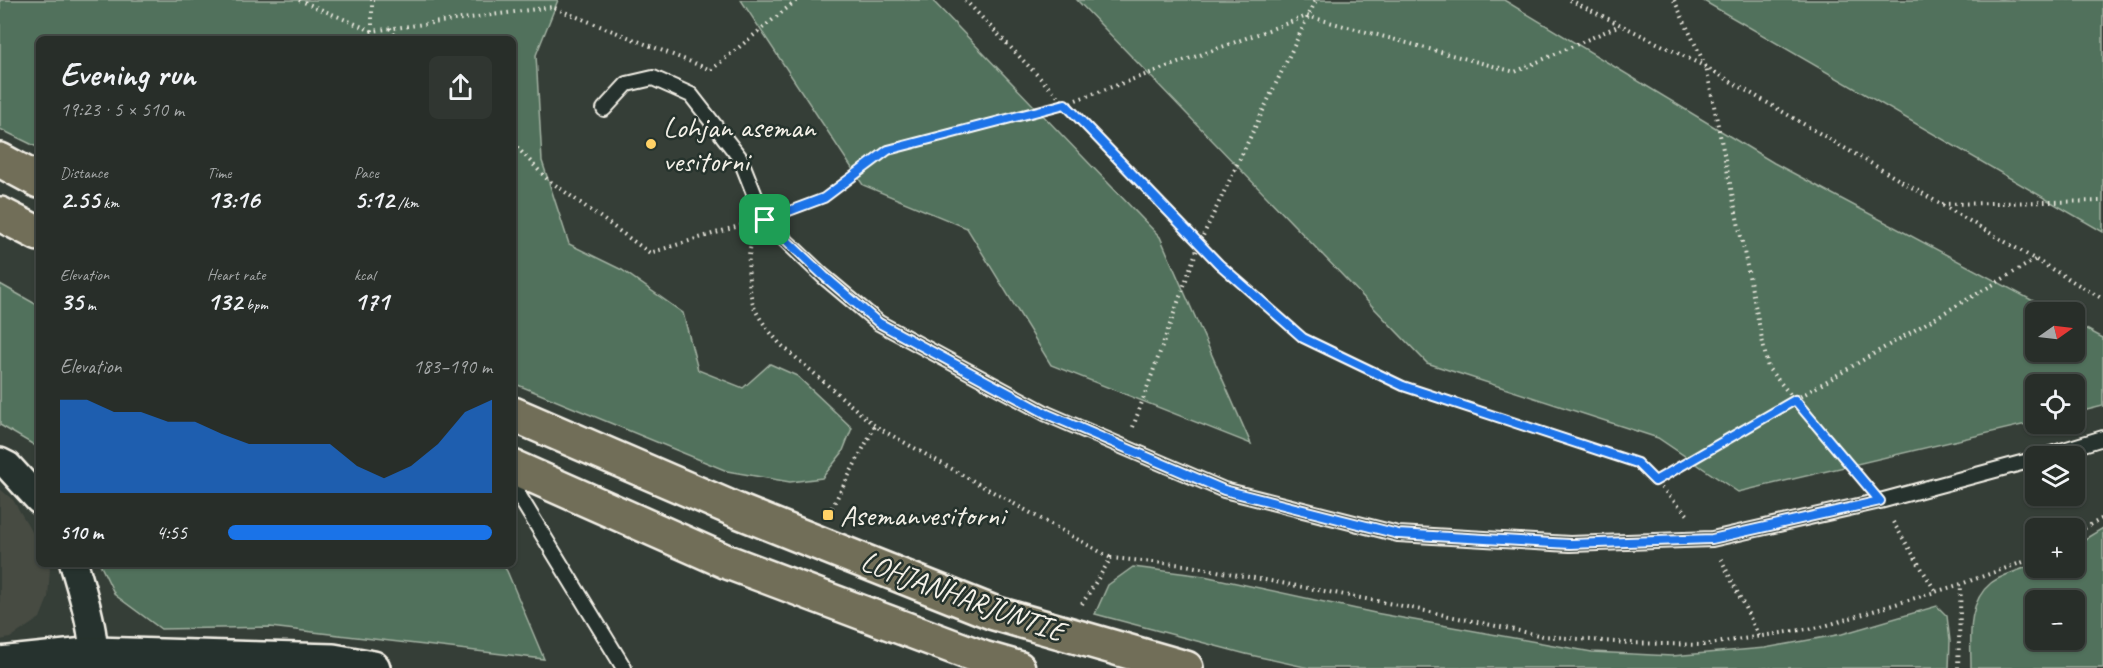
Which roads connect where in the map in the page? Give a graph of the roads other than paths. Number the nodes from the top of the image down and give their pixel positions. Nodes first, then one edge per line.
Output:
1 (604, 109) dead end
2 (0, 160) edge
3 (36, 179) edge
4 (0, 214) edge
5 (36, 232) edge
6 (516, 415) edge
7 (2103, 438) edge
8 (2077, 446) edge
9 (0, 462) edge
10 (2025, 462) edge
11 (516, 468) edge
12 (516, 491) edge
13 (36, 497) edge
14 (75, 567) edge
15 (94, 661) edge
16 (0, 664) edge
17 (373, 668) edge
18 (624, 668) edge
19 (1018, 668) edge
20 (1186, 668) edge

1 - 10 lane
2 - 3 highway
4 - 5 highway
6 - 20 highway, LOHJANHARJUNTIE
7 - 8 lane
9 - 13 street
11 - 19 highway, LOHJANHARJUNTIE
12 - 18 lane
14 - 15 street
15 - 16 street
15 - 17 street

